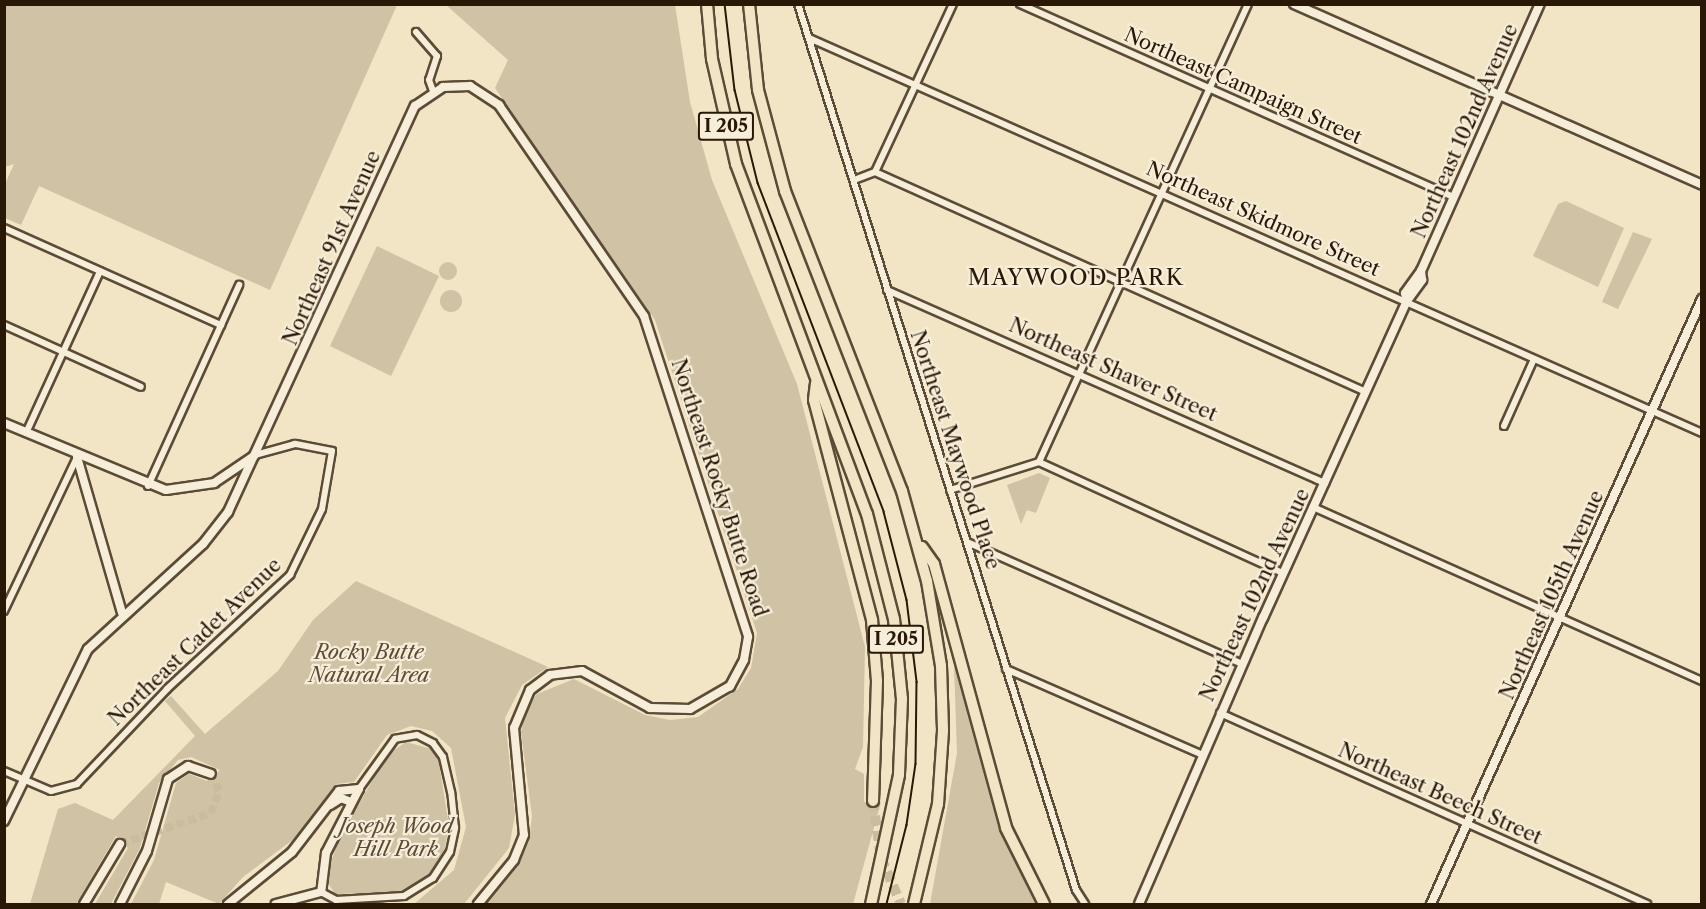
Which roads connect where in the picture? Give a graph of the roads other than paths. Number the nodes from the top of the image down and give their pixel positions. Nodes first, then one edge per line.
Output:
1 (707, 4) edge
2 (748, 4) edge
3 (798, 4) edge
4 (952, 4) edge
5 (1020, 4) edge
6 (1248, 4) edge
7 (1294, 4) edge
8 (1540, 4) edge
9 (416, 32) dead end
10 (809, 38) junction
11 (917, 82) junction
12 (1209, 89) junction
13 (433, 91) junction
14 (1500, 95) junction
15 (875, 172) junction
16 (854, 180) junction
17 (1701, 185) edge
18 (1162, 192) junction
19 (1454, 197) junction
20 (4, 228) edge
21 (100, 271) junction
22 (1121, 282) junction
23 (239, 285) dead end
24 (887, 290) junction
25 (1701, 299) edge
26 (1407, 302) junction
27 (4, 325) edge
28 (221, 325) junction
29 (63, 351) junction
30 (1534, 359) junction
31 (1080, 373) junction
32 (816, 383) junction
33 (141, 387) dead end
34 (1366, 392) junction
35 (1652, 411) junction
36 (4, 423) edge
37 (1504, 426) dead end
38 (26, 433) junction
39 (1701, 433) edge
40 (255, 455) junction
41 (78, 457) junction
42 (1039, 462) junction
43 (1325, 483) junction
44 (148, 486) junction
45 (950, 490) junction
46 (1313, 507) junction
47 (919, 542) junction
48 (967, 542) junction
49 (1283, 573) junction
50 (4, 612) edge
51 (122, 613) junction
52 (1560, 618) junction
53 (1242, 664) junction
54 (1006, 669) junction
55 (1701, 681) edge
56 (1220, 713) junction
57 (1201, 754) junction
58 (4, 771) edge
59 (211, 774) dead end
60 (23, 780) junction
61 (359, 789) junction
62 (873, 801) tunnel mouth
63 (351, 802) junction
64 (330, 805) junction
65 (4, 821) edge
66 (1467, 824) junction
67 (120, 843) tunnel mouth
68 (321, 892) junction
69 (336, 902) edge
70 (916, 902) edge
71 (84, 904) edge
72 (120, 904) edge
73 (228, 904) edge
74 (276, 904) edge
75 (478, 904) edge
76 (871, 904) edge
77 (1044, 904) edge
78 (1085, 904) edge
79 (1139, 904) edge
80 (1431, 904) edge
81 (1647, 904) edge

1 - 32 highway, I 205
2 - 47 highway, I 205
3 - 10 street, Northeast Maywood Place
4 - 11 street
5 - 12 street, Northeast Campaign Street
6 - 12 street
7 - 14 street
8 - 14 main road, Northeast 102nd Avenue
9 - 13 street
10 - 11 street, Northeast Skidmore Street
10 - 16 street, Northeast Maywood Place
11 - 15 street
11 - 18 street, Northeast Skidmore Street
12 - 18 street
12 - 19 street, Northeast Campaign Street
13 - 40 street, Northeast 91st Avenue
13 - 75 street, Northeast Rocky Butte Road
14 - 17 street
14 - 19 main road, Northeast 102nd Avenue
15 - 16 street
15 - 22 street
16 - 24 street, Northeast Maywood Place
18 - 22 street
18 - 26 street, Northeast Skidmore Street
19 - 26 main road, Northeast 102nd Avenue
20 - 21 street
21 - 28 street
21 - 29 street
22 - 31 street
22 - 34 street
23 - 28 street
24 - 31 street, Northeast Shaver Street
24 - 45 street, Northeast Maywood Place
25 - 35 street, Northeast 105th Avenue
26 - 30 street, Northeast Skidmore Street
26 - 34 main road, Northeast 102nd Avenue
27 - 29 street
28 - 44 street
29 - 33 street
29 - 38 street
30 - 35 street, Northeast Skidmore Street
30 - 37 street
31 - 42 street
31 - 43 street, Northeast Shaver Street
32 - 62 highway
32 - 76 highway, I 205
34 - 43 main road, Northeast 102nd Avenue
35 - 39 street, Northeast Skidmore Street
35 - 52 street, Northeast 105th Avenue
36 - 38 street
38 - 41 street
40 - 44 street
40 - 51 street, Northeast 91st Avenue
40 - 60 street, Northeast Cadet Avenue
41 - 44 street
41 - 50 street
41 - 51 street
42 - 45 street
42 - 49 street
43 - 46 main road, Northeast 102nd Avenue
45 - 48 street, Northeast Maywood Place
46 - 49 main road, Northeast 102nd Avenue
46 - 52 street
47 - 70 highway, I 205
47 - 77 highway
48 - 53 street
48 - 54 street, Northeast Maywood Place
49 - 53 main road, Northeast 102nd Avenue
51 - 60 street, Northeast 91st Avenue
52 - 55 street
52 - 66 street, Northeast 105th Avenue
53 - 56 main road, Northeast 102nd Avenue
54 - 57 street
54 - 78 street, Northeast Maywood Place
56 - 57 main road, Northeast 102nd Avenue
56 - 66 street, Northeast Beech Street
57 - 79 main road, Northeast 102nd Avenue
58 - 60 street
59 - 72 street
60 - 65 street, Northeast 91st Avenue
61 - 63 street
61 - 64 street
61 - 69 street
63 - 64 street
63 - 68 street
64 - 73 street
66 - 80 street, Northeast 105th Avenue
66 - 81 street, Northeast Beech Street
67 - 71 street
68 - 69 street
68 - 74 street

